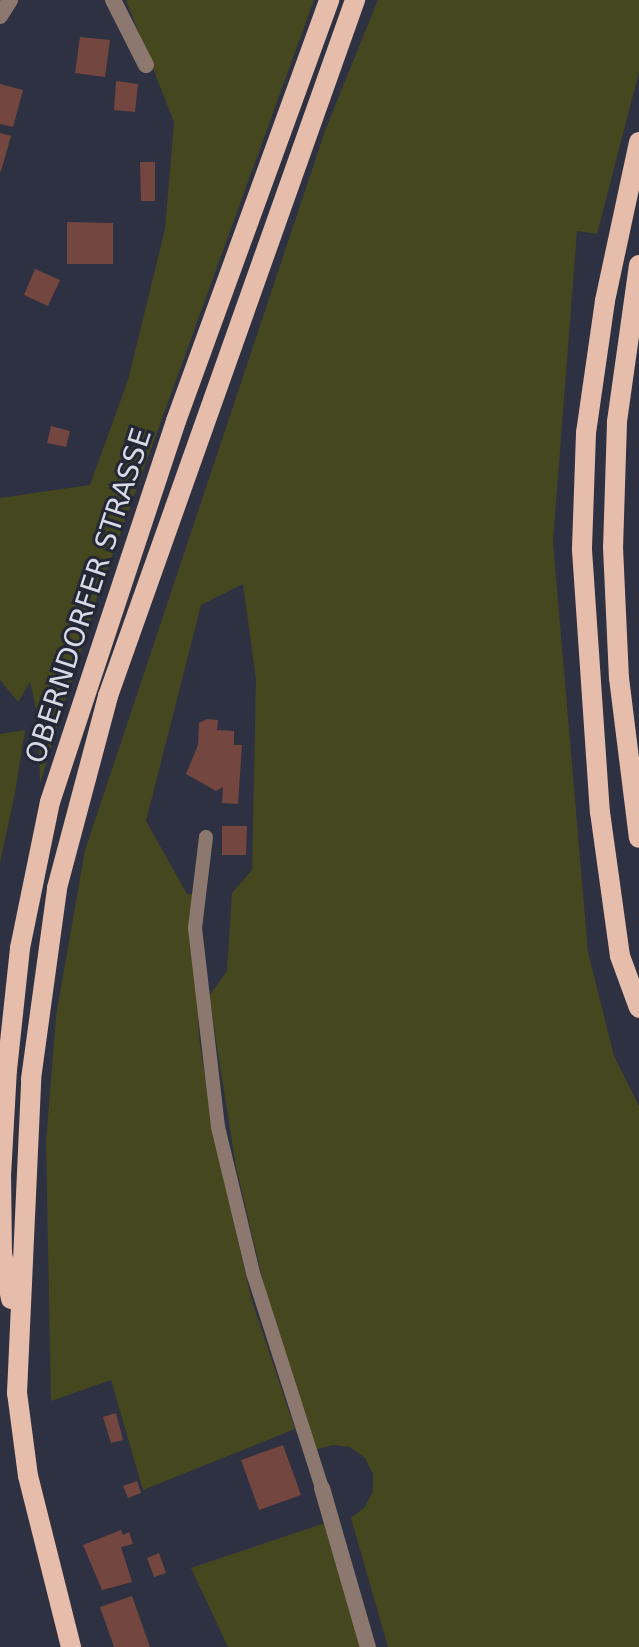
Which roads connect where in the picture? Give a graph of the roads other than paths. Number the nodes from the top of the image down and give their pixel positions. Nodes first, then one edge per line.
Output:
1 (10, 0) edge
2 (113, 0) edge
3 (329, 0) edge
4 (355, 0) edge
5 (0, 16) edge
6 (146, 65) dead end
7 (639, 142) edge
8 (639, 265) edge
9 (206, 837) dead end
10 (639, 838) edge
11 (639, 1008) edge
12 (16, 1326) junction
13 (322, 1488) joint
14 (71, 1647) edge
15 (368, 1647) edge

1 - 5 street
2 - 6 street
3 - 12 main road, OBERNDORFER STRASSE
4 - 12 main road, OBERNDORFER STRASSE
7 - 11 main road
8 - 10 main road
9 - 13 lane
12 - 14 main road, OBERNDORFER STRASSE
13 - 15 street

